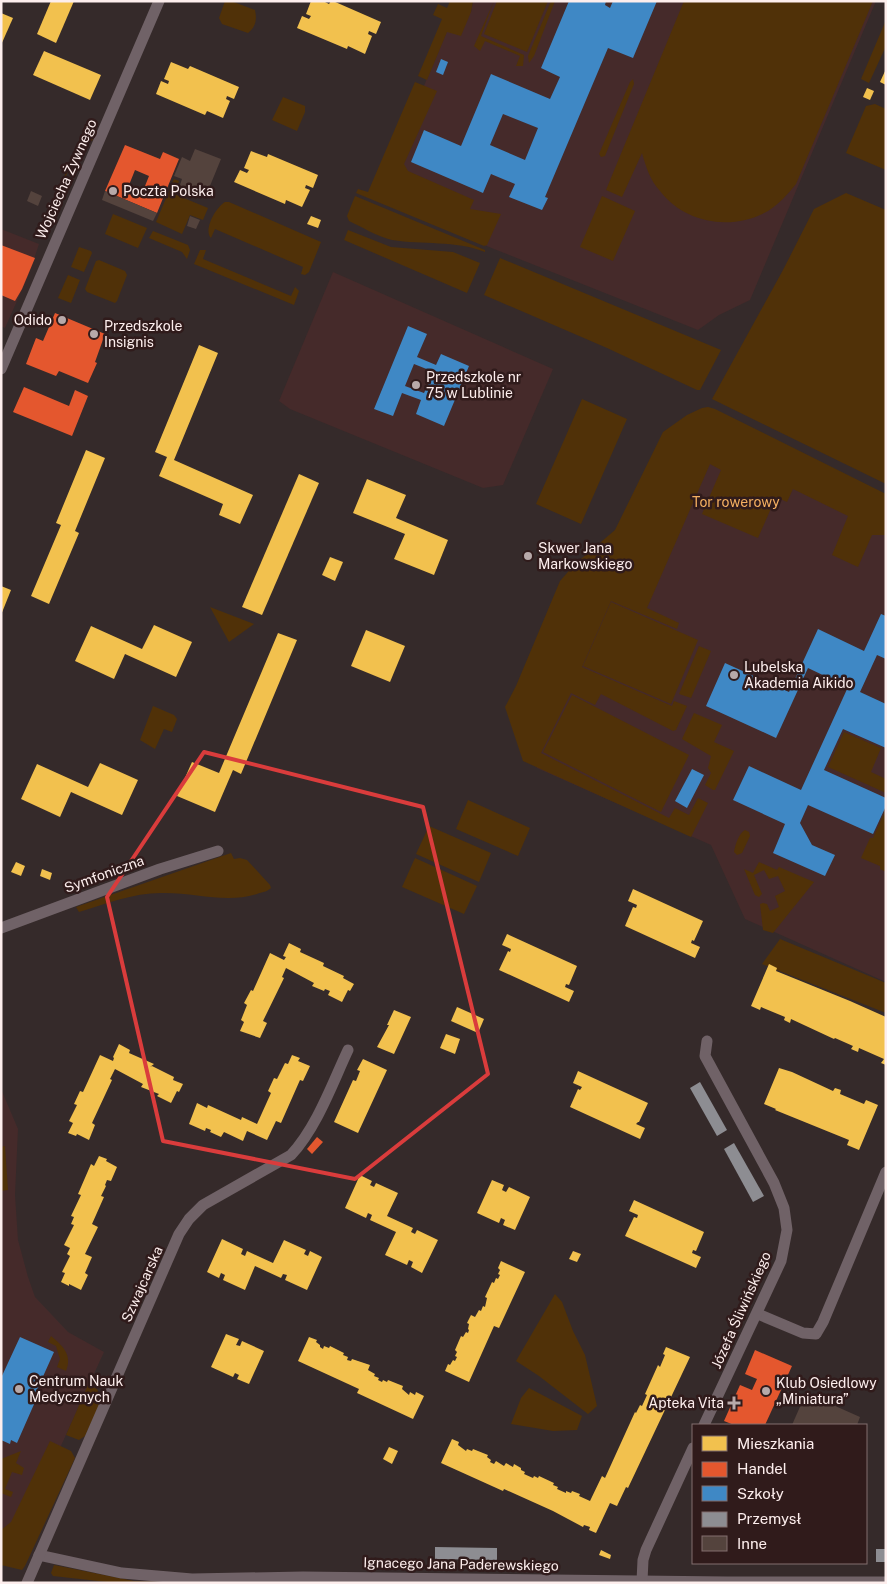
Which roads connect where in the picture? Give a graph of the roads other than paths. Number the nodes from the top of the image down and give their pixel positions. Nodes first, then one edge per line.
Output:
1 (159, 1) edge
2 (1, 369) edge
3 (218, 851) dead end
4 (1, 928) edge
5 (707, 1041) dead end
6 (348, 1050) dead end
7 (886, 1172) edge
8 (758, 1314) junction
9 (704, 1424) edge
10 (692, 1450) edge
11 (39, 1555) junction
12 (642, 1581) junction
13 (886, 1582) edge
14 (27, 1583) edge

1 - 2 street, Wojciecha Żywnego
3 - 4 street, Symfoniczna
5 - 8 street, Józefa Śliwińskiego
6 - 11 street, Szwajcarska
7 - 8 street
8 - 9 street, Józefa Śliwińskiego
10 - 12 street
11 - 12 street, Ignacego Jana Paderewskiego
11 - 14 street, Szwajcarska
12 - 13 street, Ignacego Jana Paderewskiego

